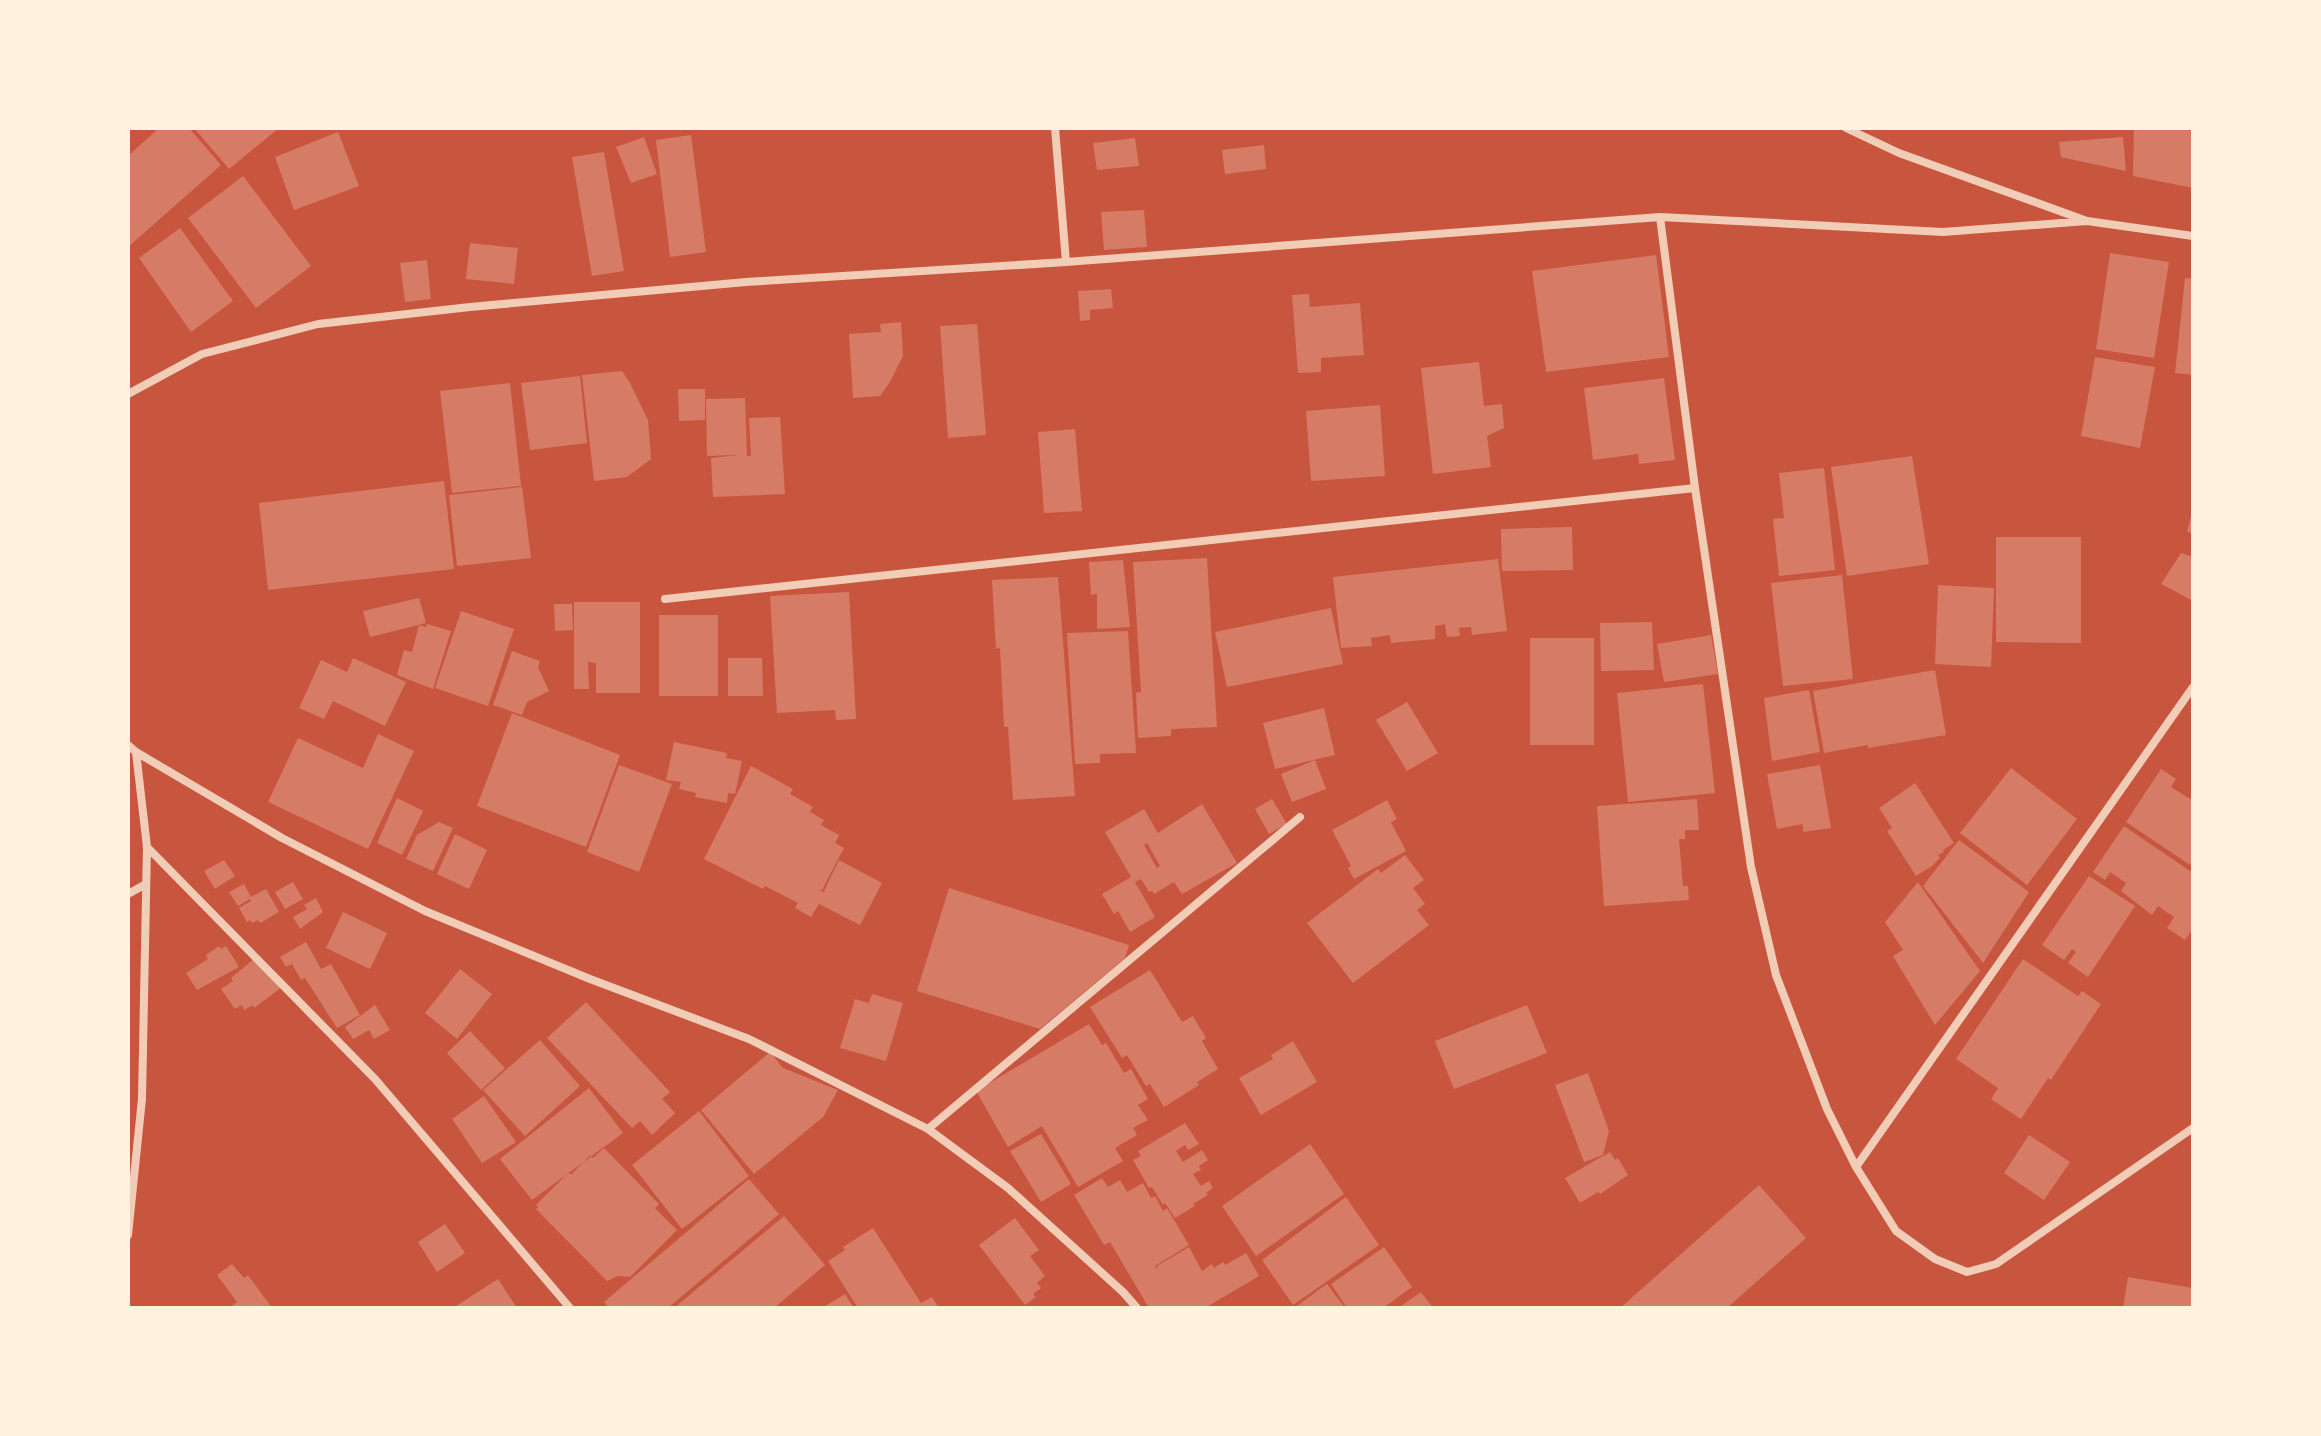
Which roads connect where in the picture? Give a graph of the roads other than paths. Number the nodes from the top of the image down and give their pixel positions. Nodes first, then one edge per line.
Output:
1 (1055, 128) edge
2 (1846, 128) edge
3 (1660, 217) junction
4 (2087, 221) junction
5 (2193, 236) edge
6 (1066, 262) junction
7 (128, 394) edge
8 (1695, 488) junction
9 (665, 599) dead end
10 (2193, 687) edge
11 (128, 745) edge
12 (136, 752) junction
13 (1300, 817) dead end
14 (147, 847) junction
15 (146, 884) junction
16 (128, 894) edge
17 (2193, 1128) edge
18 (928, 1129) junction
19 (1856, 1167) junction
20 (128, 1235) edge
21 (570, 1308) edge
22 (1137, 1308) edge

1 - 6 street
2 - 4 street
3 - 4 street
3 - 6 street
3 - 8 street
4 - 5 street
6 - 7 street
8 - 9 street
8 - 19 street
10 - 19 street
11 - 12 street
12 - 14 street
12 - 18 street
13 - 18 street
14 - 15 street
14 - 21 street
15 - 16 street
15 - 20 street
17 - 19 street
18 - 22 street

